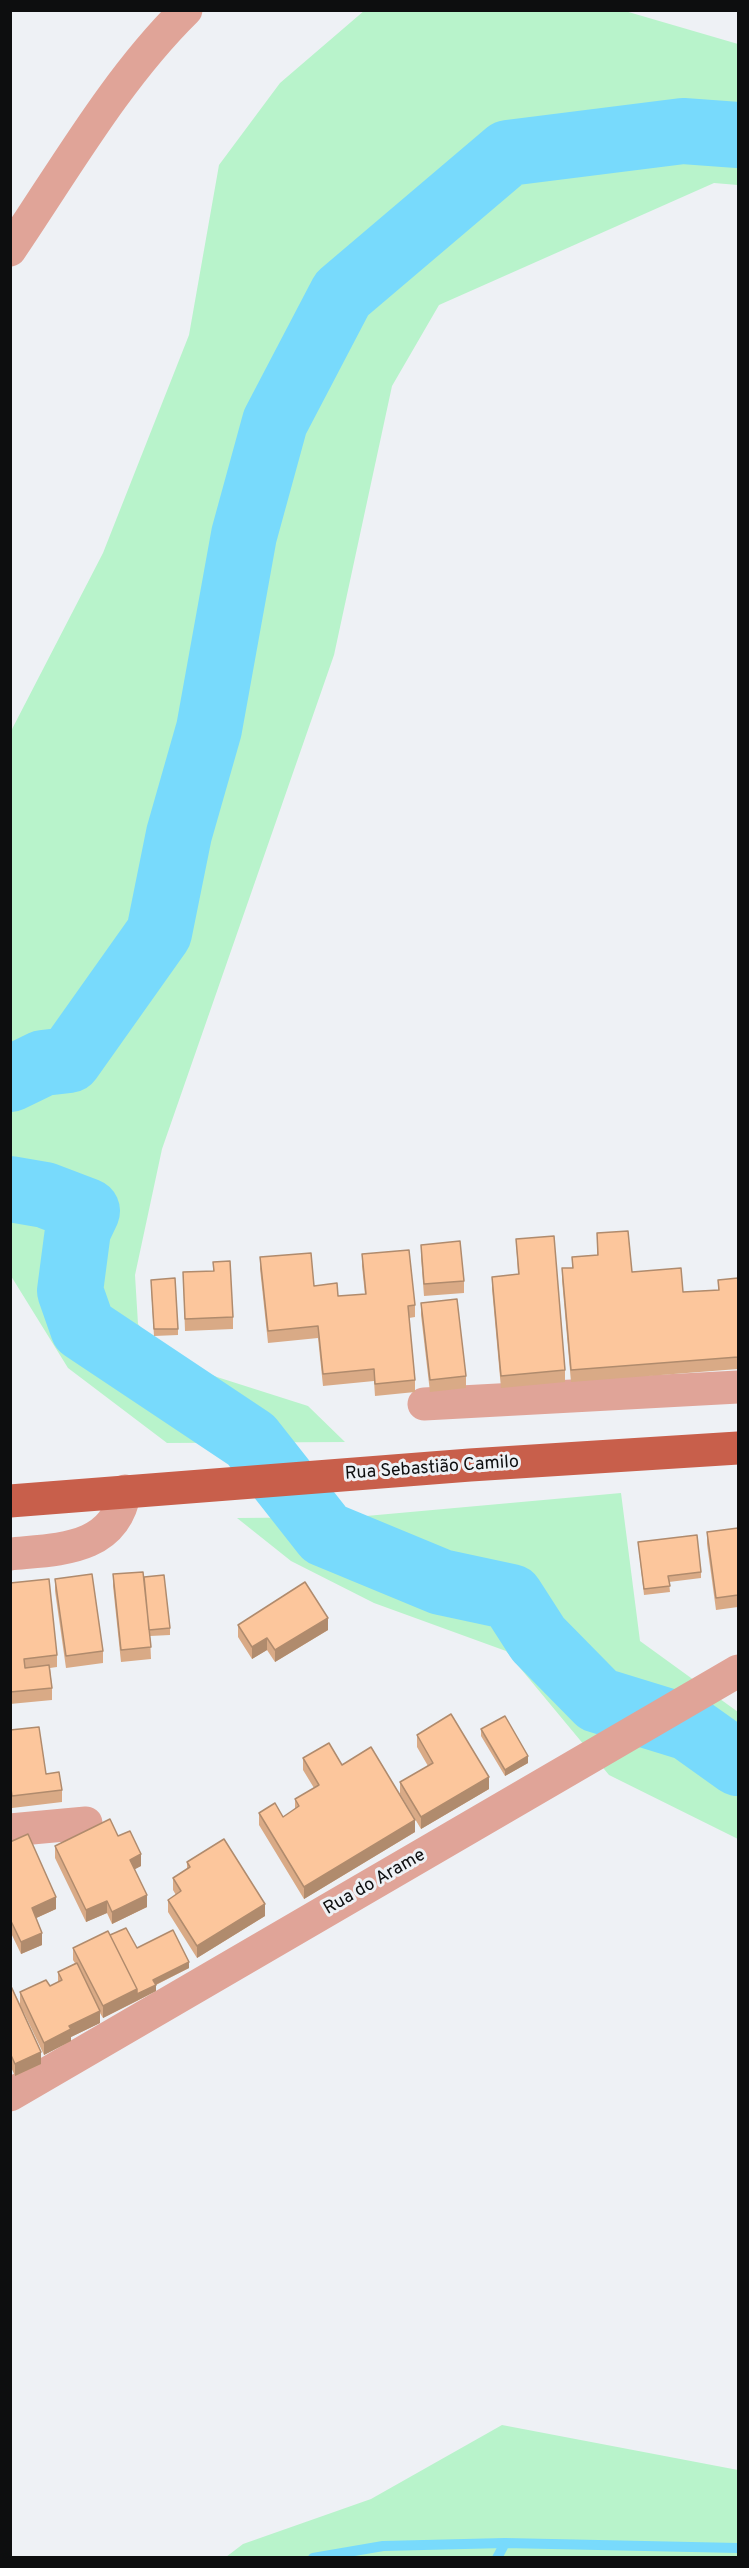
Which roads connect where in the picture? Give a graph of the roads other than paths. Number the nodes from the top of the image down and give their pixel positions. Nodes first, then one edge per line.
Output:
1 (186, 10) edge
2 (10, 250) edge
3 (738, 1387) edge
4 (424, 1404) dead end
5 (738, 1448) edge
6 (125, 1491) junction
7 (10, 1501) edge
8 (10, 1554) edge
9 (738, 1671) edge
10 (86, 1823) dead end
11 (10, 1830) edge
12 (10, 2095) edge

1 - 2 street
3 - 4 street
5 - 6 main road, Rua Sebastião Camilo
6 - 7 main road, Rua Sebastião Camilo
6 - 8 street
9 - 12 street, Rua do Arame
10 - 11 street

